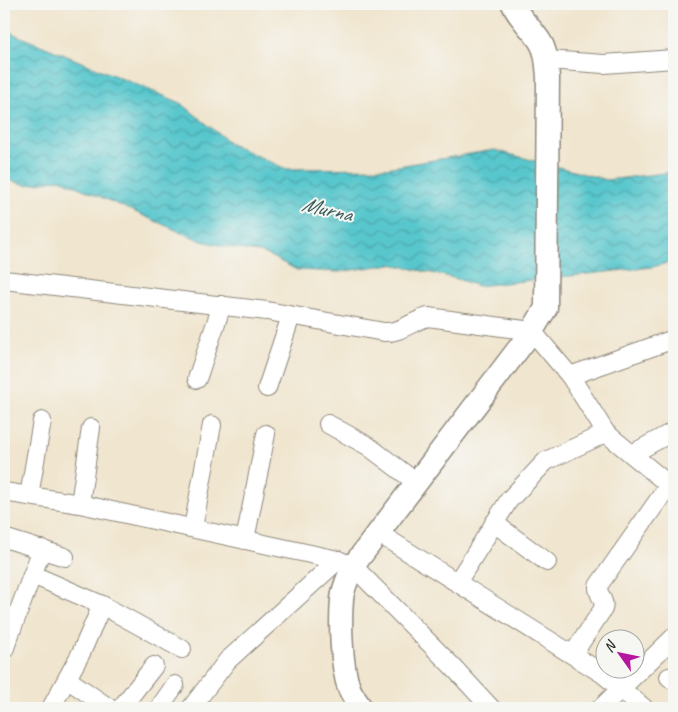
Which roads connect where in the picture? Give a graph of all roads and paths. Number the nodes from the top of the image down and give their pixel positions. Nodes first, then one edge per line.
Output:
1 (509, 6) edge
2 (674, 59) edge
3 (547, 60) junction
4 (4, 280) edge
5 (222, 305) junction
6 (291, 316) junction
7 (532, 331) junction
8 (674, 339) edge
9 (570, 376) junction
10 (197, 379) dead end
11 (268, 388) dead end
12 (42, 421) dead end
13 (328, 424) dead end
14 (212, 425) dead end
15 (91, 428) dead end
16 (674, 431) edge
17 (606, 433) junction
18 (266, 434) dead end
19 (632, 454) junction
20 (417, 483) junction
21 (672, 487) edge
22 (4, 492) edge
23 (29, 496) junction
24 (80, 504) junction
25 (494, 523) junction
26 (193, 528) junction
27 (378, 533) junction
28 (4, 538) edge
29 (245, 540) junction
30 (42, 549) junction
31 (65, 556) dead end
32 (547, 562) dead end
33 (346, 563) junction
34 (33, 575) junction
35 (458, 582) junction
36 (102, 605) junction
37 (9, 622) edge
38 (674, 637) edge
39 (182, 649) dead end
40 (4, 650) edge
41 (573, 654) junction
42 (154, 666) dead end
43 (67, 679) junction
44 (175, 685) dead end
45 (622, 688) junction
46 (51, 708) edge
47 (109, 708) edge
48 (121, 708) edge
49 (159, 708) edge
50 (191, 708) edge
51 (361, 708) edge
52 (491, 708) edge
53 (601, 708) edge
54 (644, 708) edge

1 - 3 main road
2 - 3 street
3 - 7 main road
4 - 5 street
5 - 6 street
5 - 10 street
6 - 7 street
6 - 11 street
7 - 9 street
7 - 20 main road
8 - 9 street
9 - 17 street
12 - 23 street
13 - 20 street
14 - 26 street
15 - 24 street
16 - 19 street
17 - 19 street
17 - 25 street
18 - 29 street
19 - 21 street
20 - 27 main road
21 - 41 street
22 - 23 street
23 - 24 street
24 - 26 street
25 - 32 street
25 - 35 street
26 - 29 street
27 - 33 main road
27 - 35 street
28 - 30 street
29 - 33 street
30 - 31 street
30 - 34 street
33 - 50 street
33 - 51 main road
33 - 52 street
34 - 36 street
34 - 37 street
35 - 41 street
36 - 39 street
36 - 43 street
37 - 40 street
38 - 45 street
41 - 45 street
42 - 48 street
43 - 46 street
43 - 47 street
44 - 49 street
45 - 53 street
45 - 54 street

